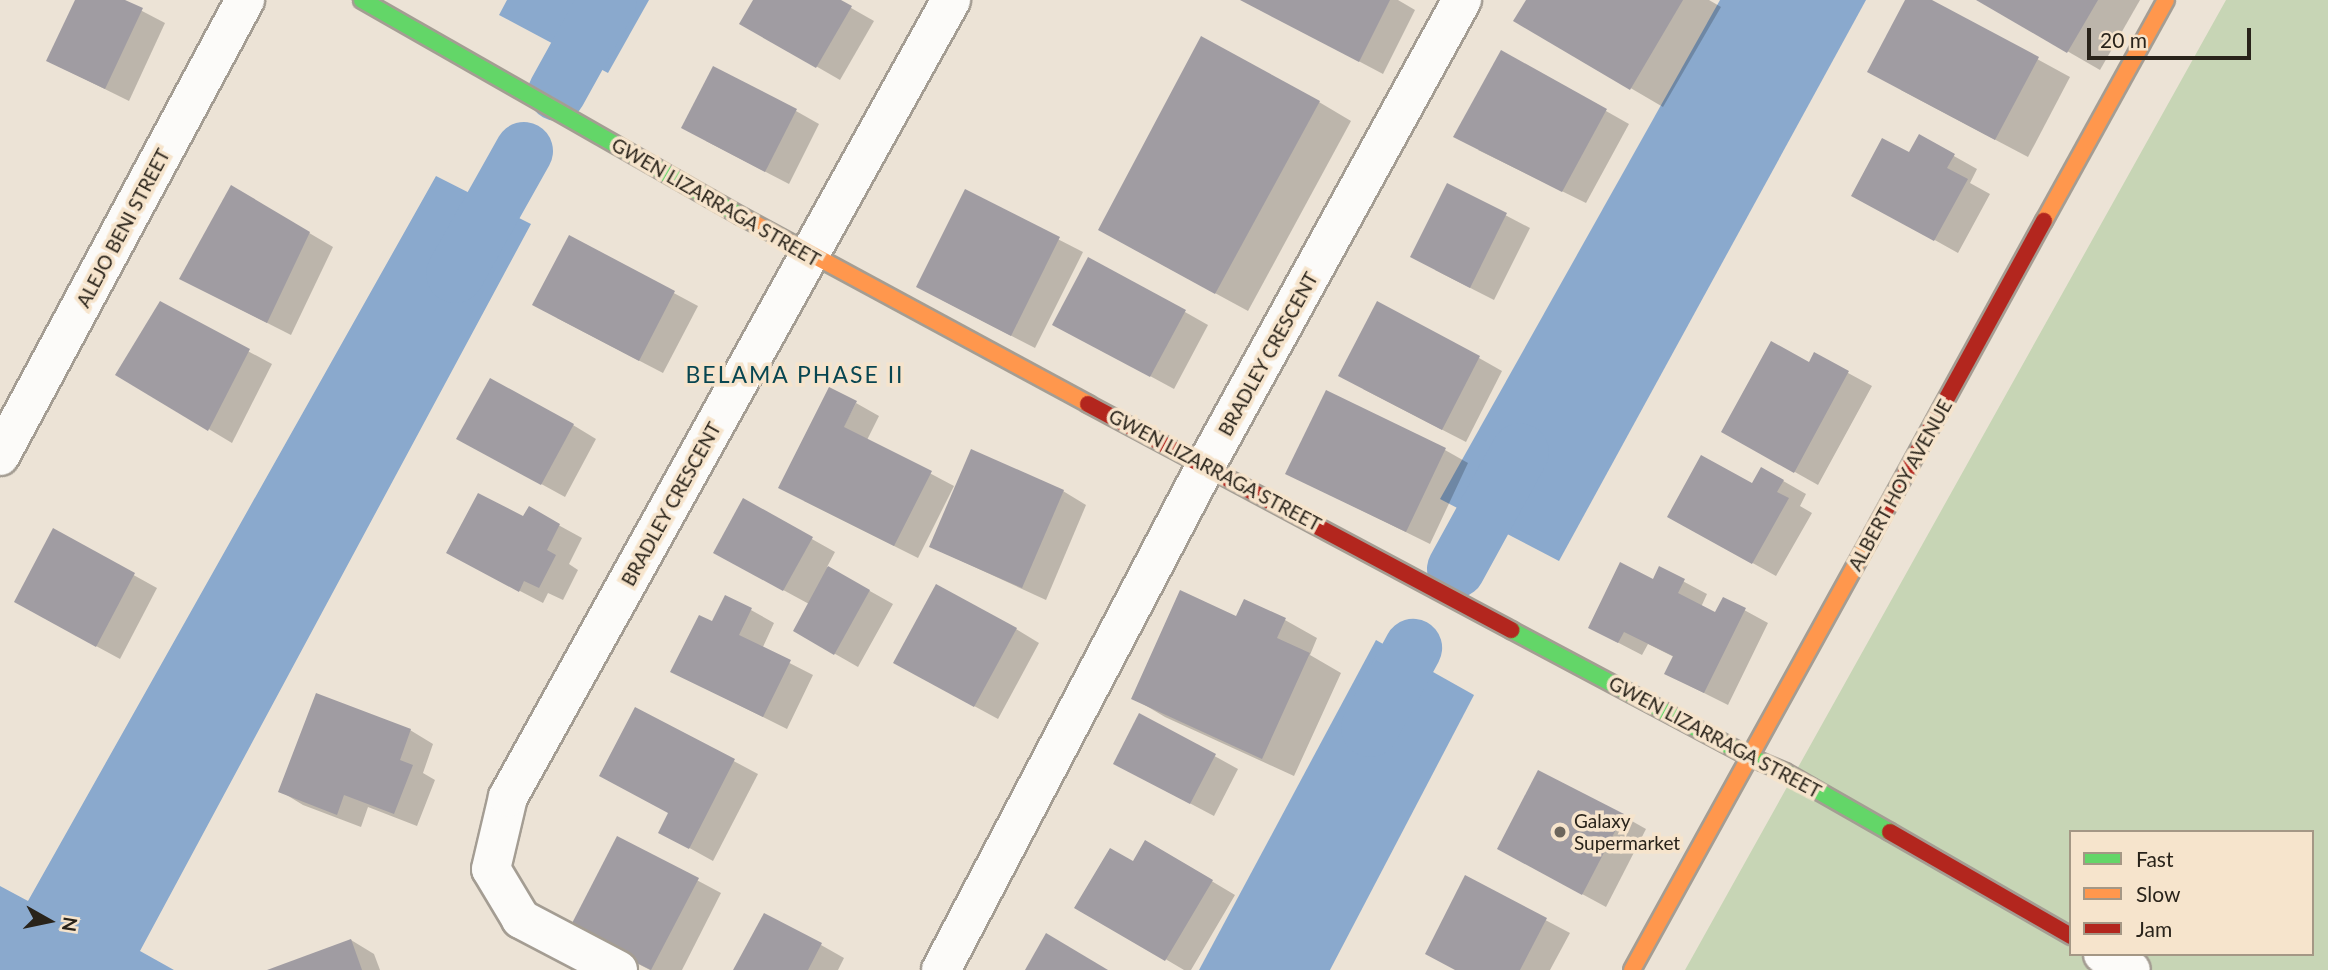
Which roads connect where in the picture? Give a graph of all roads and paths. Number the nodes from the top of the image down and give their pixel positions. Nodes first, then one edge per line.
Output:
1 (245, 0) edge
2 (362, 0) edge
3 (951, 0) edge
4 (1462, 0) edge
5 (2166, 0) edge
6 (809, 255) junction
7 (0, 456) edge
8 (1206, 465) junction
9 (1750, 757) junction
10 (2069, 935) edge
11 (2106, 956) edge
12 (618, 970) edge
13 (941, 970) edge
14 (1632, 970) edge
15 (2131, 970) edge

1 - 7 street, ALEJO BENI STREET
2 - 6 street, GWEN LIZARRAGA STREET
3 - 6 street, BRADLEY CRESCENT
4 - 8 street, BRADLEY CRESCENT
5 - 9 street, ALBERT HOY AVENUE
6 - 8 street, GWEN LIZARRAGA STREET
6 - 12 street, BRADLEY CRESCENT
8 - 9 street, GWEN LIZARRAGA STREET
8 - 13 street, BRADLEY CRESCENT
9 - 10 street, GWEN LIZARRAGA STREET
9 - 14 street, ALBERT HOY AVENUE
11 - 15 street

